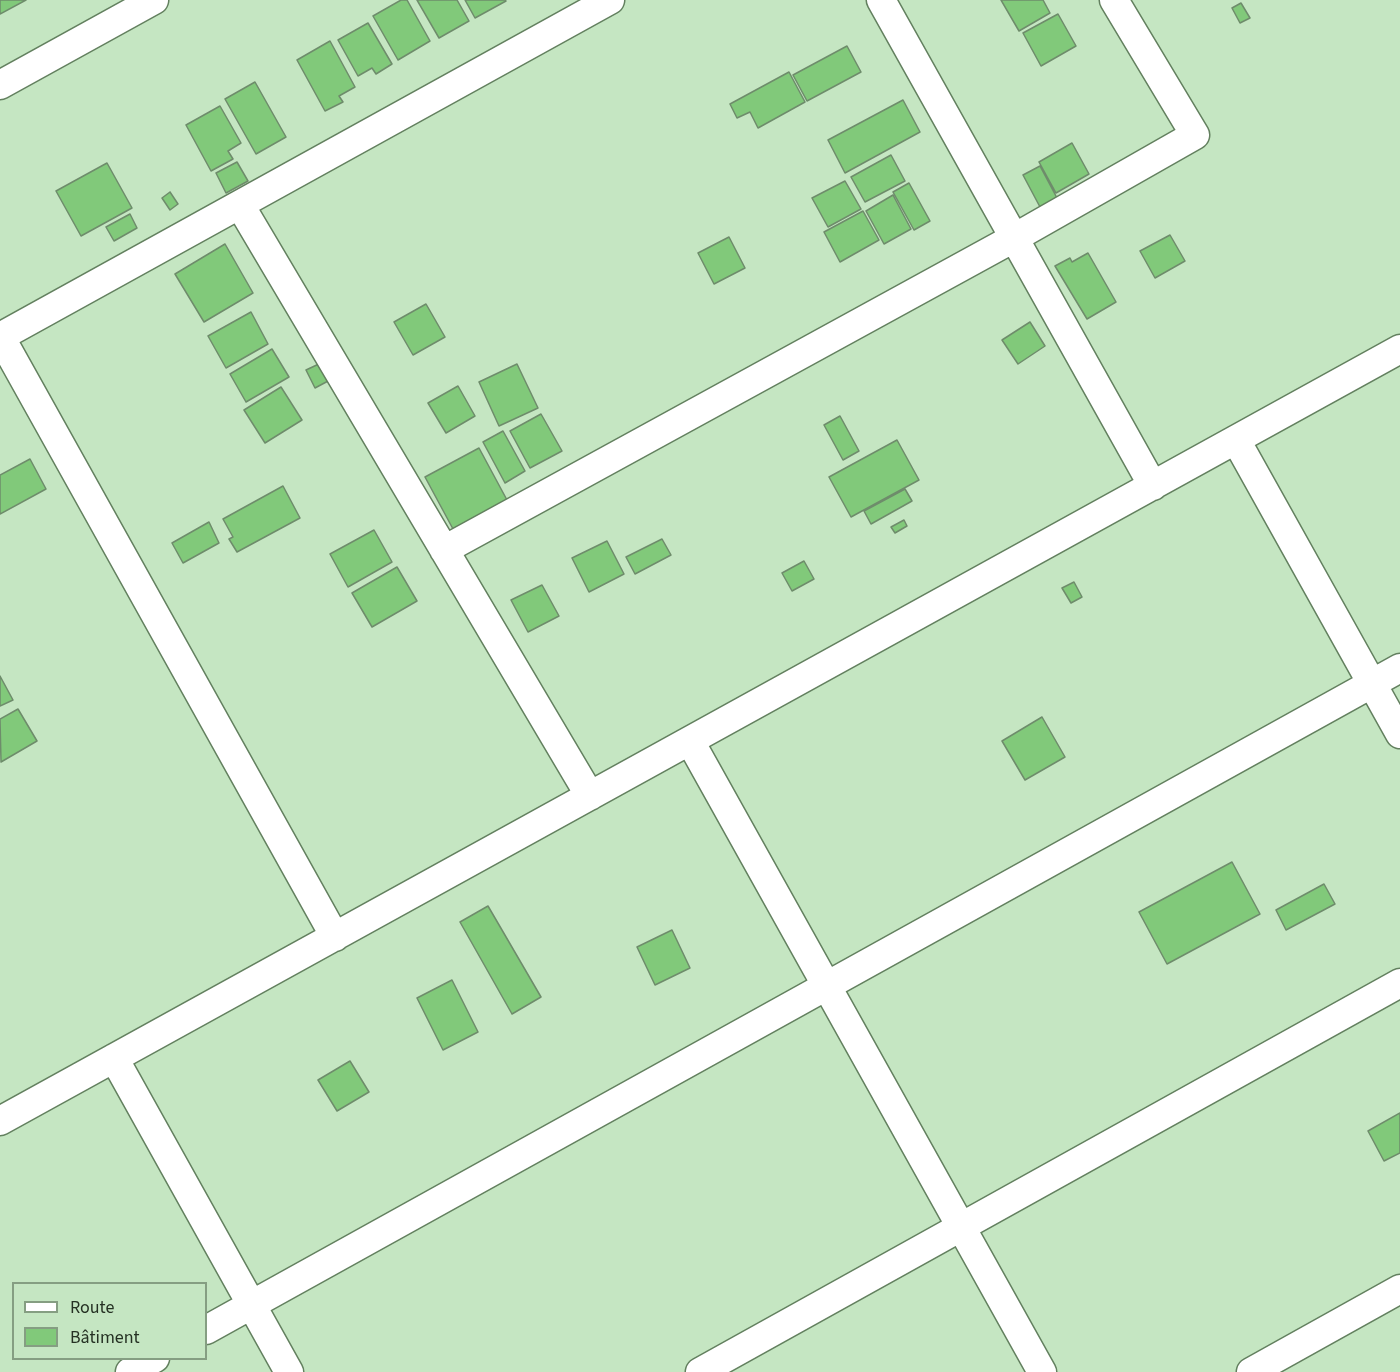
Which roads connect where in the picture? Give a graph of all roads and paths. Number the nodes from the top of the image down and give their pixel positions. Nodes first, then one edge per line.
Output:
1 (154, 0) edge
2 (610, 0) edge
3 (881, 0) edge
4 (1114, 0) edge
5 (0, 85) edge
6 (240, 205) junction
7 (1014, 238) junction
8 (0, 337) edge
9 (1400, 349) edge
10 (1236, 440) junction
11 (1153, 486) junction
12 (444, 550) junction
13 (1400, 668) edge
14 (1372, 683) junction
15 (1400, 734) edge
16 (690, 741) junction
17 (590, 796) junction
18 (335, 937) junction
19 (1400, 983) edge
20 (827, 986) junction
21 (114, 1058) junction
22 (0, 1121) edge
23 (962, 1227) junction
24 (1400, 1289) edge
25 (251, 1305) junction
26 (207, 1329) edge
27 (153, 1360) edge
28 (130, 1372) edge
29 (289, 1372) edge
30 (700, 1372) edge
31 (1042, 1372) edge
32 (1251, 1372) edge

1 - 5 street
2 - 6 street
3 - 7 street
4 - 7 street
6 - 8 street
6 - 12 street
7 - 11 street
7 - 12 street
8 - 18 street
9 - 10 street
10 - 11 street
10 - 14 street
11 - 16 street
12 - 17 street
13 - 14 street
14 - 15 street
14 - 20 street
16 - 17 street
16 - 20 street
17 - 18 street
18 - 21 street
19 - 23 street
20 - 23 street
20 - 25 street
21 - 22 street
21 - 25 street
23 - 30 street
23 - 31 street
24 - 32 street
25 - 26 street
25 - 29 street
27 - 28 street

